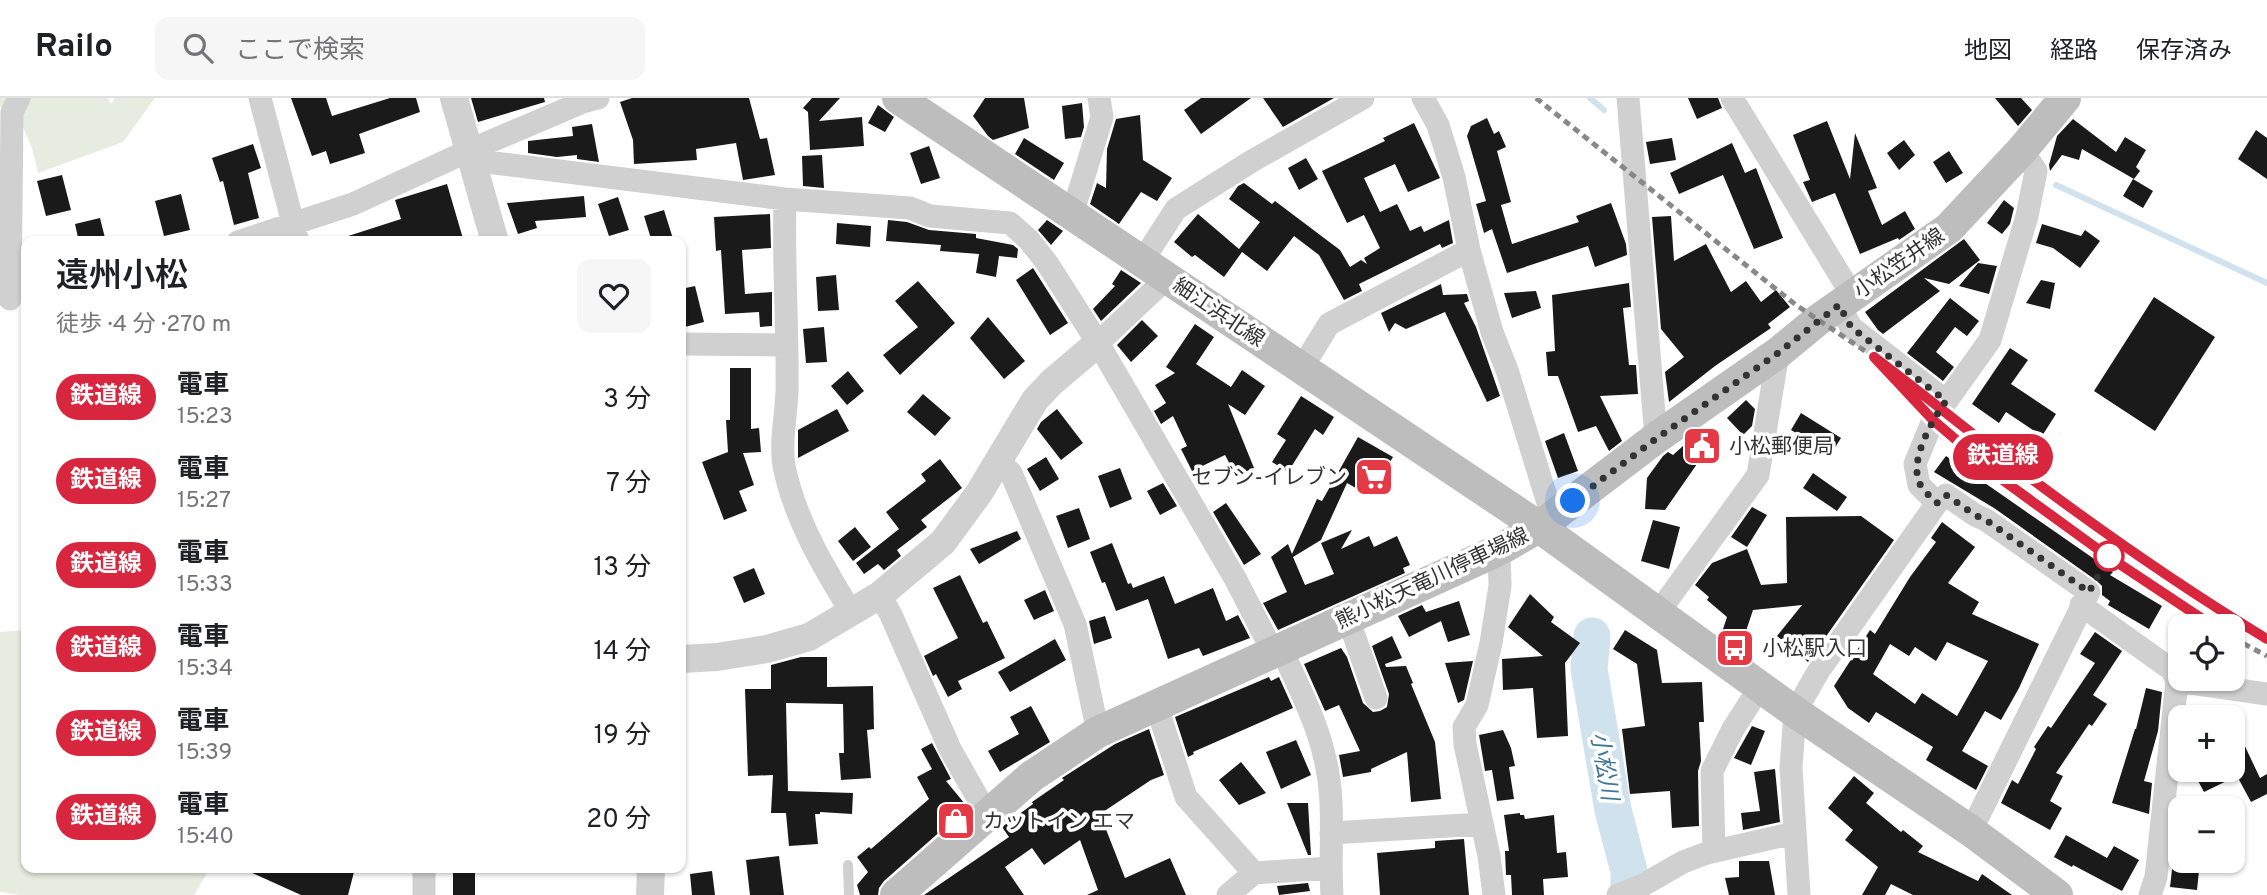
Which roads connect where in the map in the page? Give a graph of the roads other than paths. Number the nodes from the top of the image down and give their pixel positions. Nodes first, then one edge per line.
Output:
1 (260, 98) edge
2 (454, 98) edge
3 (598, 98) edge
4 (898, 98) edge
5 (1099, 98) edge
6 (1363, 98) edge
7 (1423, 98) edge
8 (1628, 98) edge
9 (1732, 98) edge
10 (2065, 98) edge
11 (10, 108) edge
12 (2022, 150) junction
13 (469, 155) junction
14 (785, 198) junction
15 (1072, 215) junction
16 (297, 233) edge
17 (277, 236) edge
18 (493, 236) edge
19 (1469, 250) junction
20 (1155, 269) junction
21 (12, 298) edge
22 (1846, 300) junction
23 (1098, 343) junction
24 (686, 344) edge
25 (786, 345) junction
26 (1778, 353) junction
27 (1302, 368) junction
28 (1946, 401) junction
29 (1657, 438) junction
30 (998, 460) junction
31 (1937, 503) junction
32 (1546, 522) junction
33 (1499, 550) junction
34 (880, 596) junction
35 (2081, 605) junction
36 (850, 612) junction
37 (1658, 613) junction
38 (1348, 618) junction
39 (1277, 650) junction
40 (686, 659) edge
41 (2168, 667) edge
42 (1760, 687) junction
43 (2176, 691) edge
44 (2245, 691) edge
45 (2267, 694) edge
46 (1376, 698) dead end
47 (1156, 704) junction
48 (1795, 712) junction
49 (1098, 732) junction
50 (988, 817) junction
51 (1482, 824) junction
52 (1971, 831) junction
53 (1794, 833) junction
54 (1331, 834) junction
55 (1714, 851) junction
56 (848, 865) dead end
57 (1330, 868) junction
58 (424, 873) edge
59 (650, 873) edge
60 (1254, 873) junction
61 (424, 895) edge
62 (650, 895) edge
63 (849, 895) edge
64 (896, 895) edge
65 (1228, 895) edge
66 (1332, 895) edge
67 (1494, 895) edge
68 (1619, 895) edge
69 (1799, 895) edge
70 (2057, 895) edge
71 (2150, 895) edge

1 - 16 street
2 - 13 street
3 - 13 street
4 - 15 main road, 細江浜北線
5 - 15 street
6 - 20 street
7 - 19 street
8 - 29 street
9 - 22 street
10 - 12 main road, 小松笠井線
11 - 21 street
12 - 22 main road, 小松笠井線
12 - 28 street
13 - 14 street
13 - 16 street
13 - 18 street
14 - 23 street
14 - 25 street
15 - 20 main road, 細江浜北線
16 - 17 street
19 - 27 street
19 - 32 street
20 - 23 street
20 - 27 main road, 細江浜北線
22 - 26 main road, 小松笠井線
22 - 28 street
23 - 30 street
23 - 39 street
24 - 25 street
25 - 36 street
26 - 29 main road, 小松笠井線
26 - 37 street
27 - 32 main road, 細江浜北線
28 - 31 street
29 - 32 main road, 小松笠井線
30 - 34 street
30 - 49 street
31 - 35 street
31 - 48 street
32 - 33 main road, 熊小松天竜川停車場線
32 - 37 main road, 熊小松天竜川停車場線
33 - 38 main road, 熊小松天竜川停車場線
33 - 51 street
34 - 36 street
34 - 50 street
35 - 41 street
35 - 52 street
36 - 40 street
37 - 42 main road, 熊小松天竜川停車場線
38 - 39 main road, 熊小松天竜川停車場線
38 - 46 street
39 - 47 main road, 熊小松天竜川停車場線
39 - 54 street
42 - 48 main road, 熊小松天竜川停車場線
42 - 55 street
43 - 71 street
44 - 45 street
47 - 49 main road, 熊小松天竜川停車場線
47 - 60 street
48 - 52 main road, 熊小松天竜川停車場線
48 - 53 street
49 - 50 main road, 熊小松天竜川停車場線
50 - 64 main road, 熊小松天竜川停車場線
51 - 54 street
51 - 67 street
52 - 70 main road, 熊小松天竜川停車場線
53 - 55 street
53 - 69 street
54 - 57 street
55 - 68 street
56 - 63 lane
57 - 60 street
57 - 66 street
58 - 61 street
59 - 62 street
60 - 65 street

